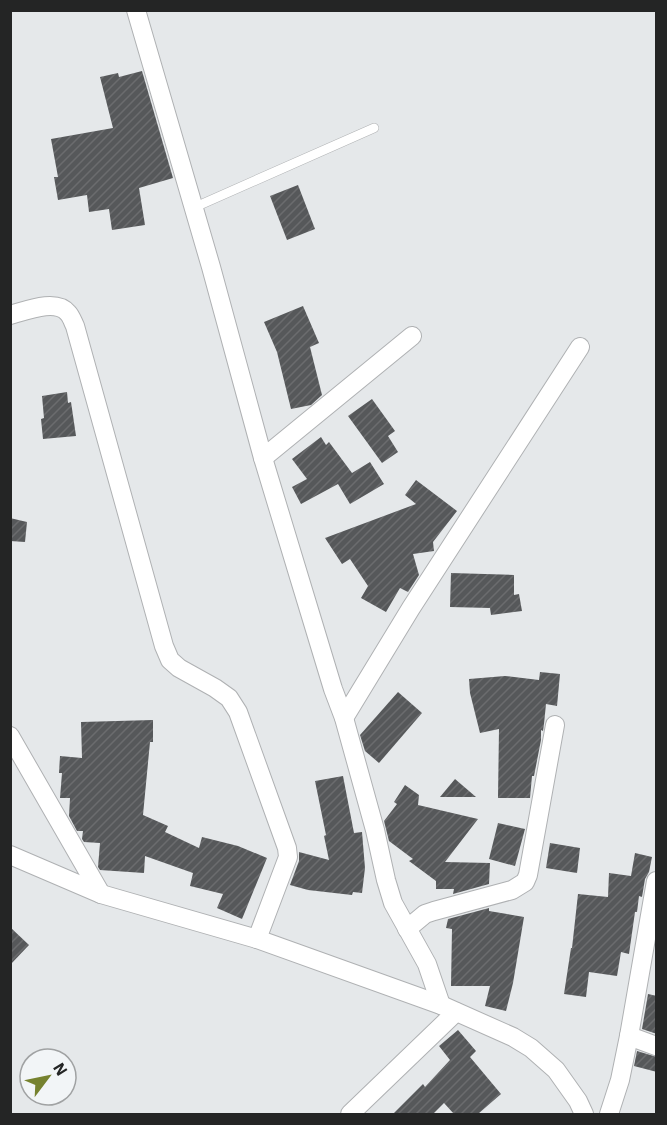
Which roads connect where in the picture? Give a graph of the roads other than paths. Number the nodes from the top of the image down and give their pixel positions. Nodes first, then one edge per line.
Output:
1 (136, 10) edge
2 (374, 128) dead end
3 (193, 208) junction
4 (10, 315) edge
5 (412, 336) dead end
6 (579, 347) dead end
7 (263, 458) junction
8 (344, 717) junction
9 (555, 725) dead end
10 (10, 736) edge
11 (10, 855) edge
12 (657, 881) edge
13 (101, 894) junction
14 (407, 929) junction
15 (257, 939) junction
16 (449, 1008) junction
17 (629, 1036) junction
18 (657, 1046) edge
19 (350, 1114) edge
20 (584, 1114) edge
21 (609, 1114) edge

1 - 3 street
2 - 3 lane
3 - 7 street
4 - 15 street
5 - 7 street
6 - 8 street
7 - 8 street
8 - 14 street
9 - 14 street
10 - 13 street
11 - 13 street
12 - 17 street
13 - 15 street
14 - 16 street
15 - 16 street
16 - 19 street
16 - 20 street
17 - 18 street
17 - 21 street

